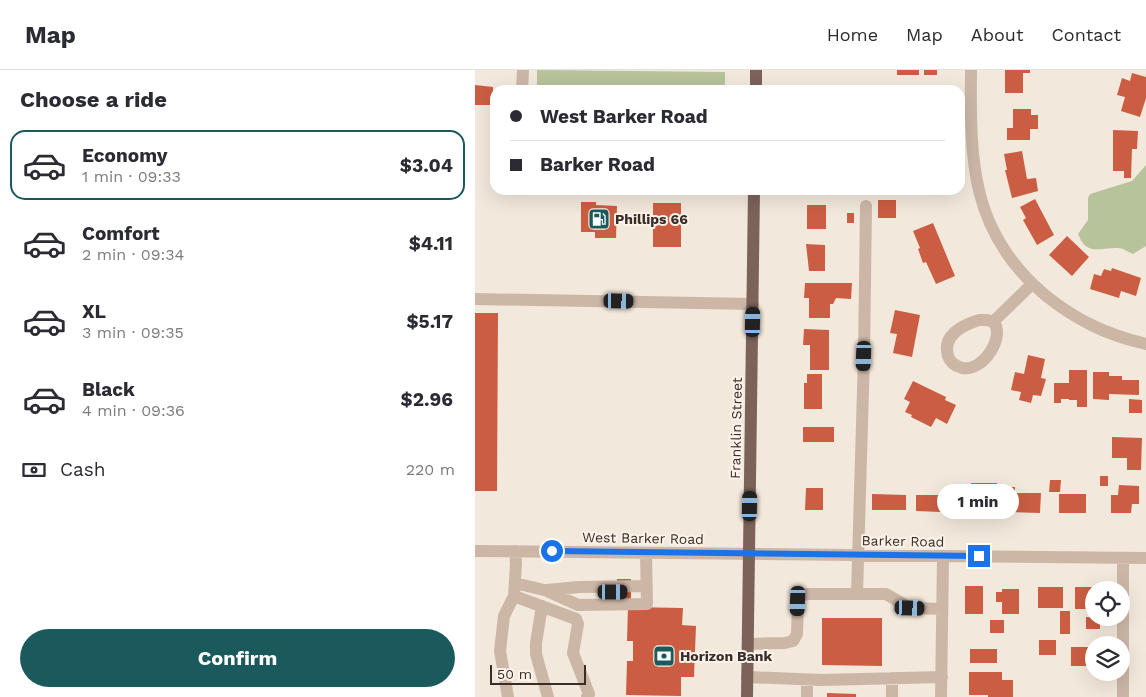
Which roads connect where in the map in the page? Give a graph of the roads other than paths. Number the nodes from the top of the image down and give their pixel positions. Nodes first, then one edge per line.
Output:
1 (523, 70) edge
2 (756, 70) edge
3 (971, 70) edge
4 (522, 85) edge
5 (755, 85) edge
6 (754, 195) edge
7 (866, 206) dead end
8 (1032, 284) junction
9 (475, 299) edge
10 (753, 304) junction
11 (993, 322) dead end
12 (1146, 344) edge
13 (475, 551) edge
14 (515, 551) junction
15 (647, 553) junction
16 (750, 554) junction
17 (859, 555) junction
18 (943, 556) junction
19 (1123, 558) junction
20 (1146, 558) edge
21 (514, 590) junction
22 (545, 590) junction
23 (647, 592) junction
24 (857, 594) junction
25 (542, 606) junction
26 (942, 609) junction
27 (748, 644) junction
28 (747, 677) junction
29 (942, 677) junction
30 (893, 678) junction
31 (807, 680) junction
32 (508, 697) edge
33 (548, 697) edge
34 (587, 697) edge
35 (747, 697) edge
36 (807, 697) edge
37 (891, 697) edge
38 (941, 697) edge
39 (1123, 697) edge

1 - 4 street
2 - 5 main road
3 - 8 street
6 - 10 main road, Franklin Street
7 - 17 street
8 - 11 street
8 - 12 street
9 - 10 street
10 - 16 main road, Franklin Street
13 - 14 street, West Barker Road
14 - 15 street, West Barker Road
14 - 21 street
15 - 16 street, West Barker Road
15 - 23 street
16 - 17 street, Barker Road
16 - 27 main road, Franklin Street
17 - 18 street, Barker Road
17 - 24 street
18 - 19 street, Barker Road
18 - 26 street
19 - 20 street, Barker Road
19 - 39 street
21 - 22 street
21 - 25 street
21 - 32 street
22 - 23 street
22 - 23 street
24 - 26 street
24 - 27 street
25 - 33 street
25 - 34 street
26 - 29 street
27 - 28 main road, Franklin Street
28 - 31 street
28 - 35 main road, Franklin Street
29 - 30 street
29 - 38 street
30 - 31 street
30 - 37 street
31 - 36 street

